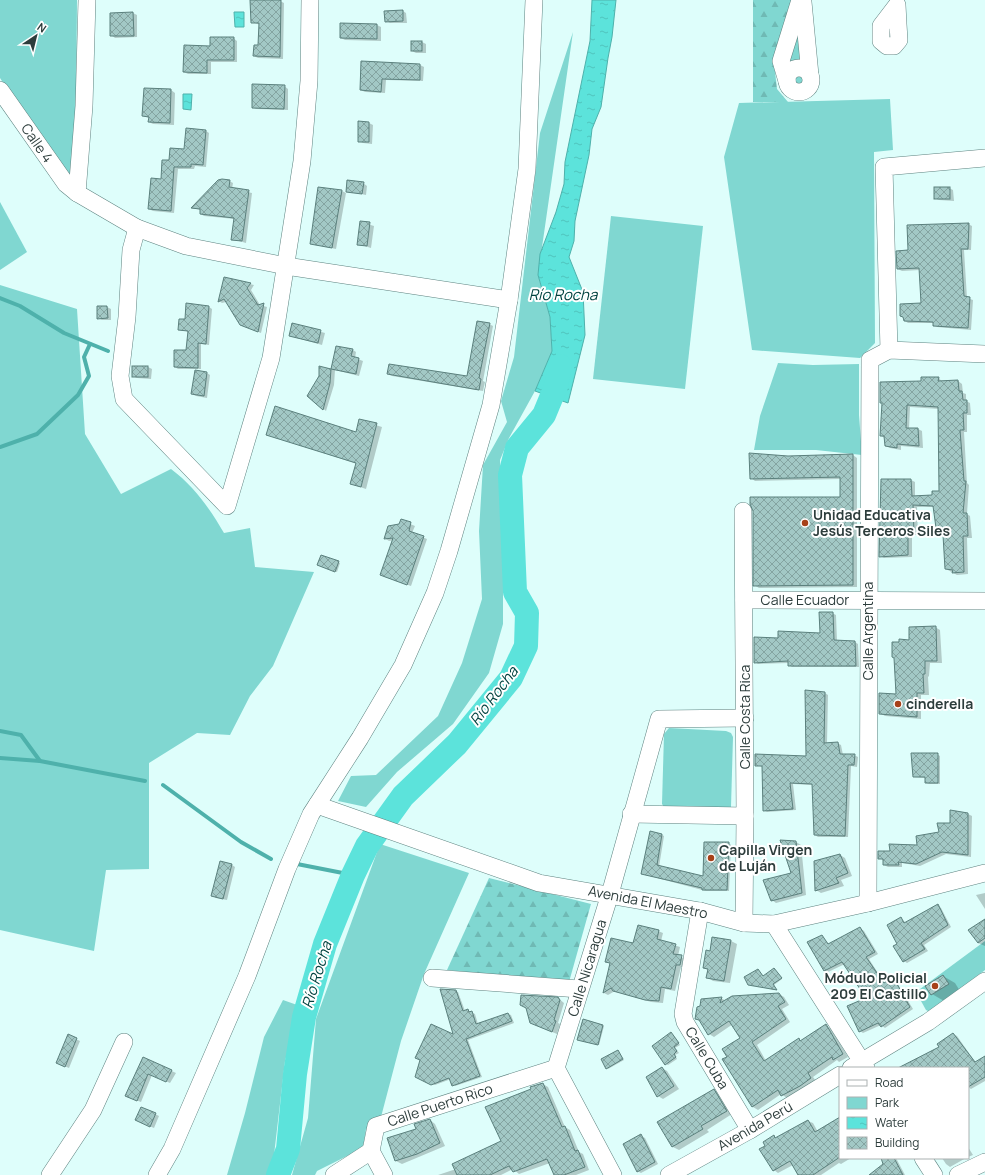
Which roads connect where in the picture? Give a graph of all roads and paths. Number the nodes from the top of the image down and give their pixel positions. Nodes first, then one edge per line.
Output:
1 (87, 0) edge
2 (310, 0) edge
3 (534, 0) edge
4 (801, 0) edge
5 (897, 3) edge
6 (892, 22) dead end
7 (0, 90) edge
8 (985, 158) edge
9 (77, 193) junction
10 (137, 228) junction
11 (286, 266) junction
12 (509, 300) junction
13 (889, 350) junction
14 (985, 354) edge
15 (743, 511) dead end
16 (744, 600) junction
17 (868, 601) junction
18 (985, 601) edge
19 (745, 718) junction
20 (317, 805) junction
21 (631, 814) junction
22 (746, 816) junction
23 (985, 864) edge
24 (985, 873) edge
25 (610, 894) junction
26 (868, 903) junction
27 (700, 911) junction
28 (744, 923) junction
29 (774, 924) junction
30 (432, 978) dead end
31 (985, 981) edge
32 (580, 989) junction
33 (124, 1042) dead end
34 (860, 1066) edge
35 (556, 1068) junction
36 (839, 1076) edge
37 (750, 1130) junction
38 (371, 1151) junction
39 (924, 1159) edge
40 (985, 1162) edge
41 (50, 1175) edge
42 (157, 1175) edge
43 (334, 1175) edge
44 (384, 1175) edge
45 (613, 1175) edge
46 (669, 1175) edge
47 (934, 1175) edge
48 (958, 1175) edge

1 - 9 street
2 - 11 street
3 - 12 street
4 - 4 street
5 - 6 street
7 - 9 street, Calle 4
8 - 13 street
9 - 10 street, Calle 4
10 - 11 street, Calle 4
10 - 11 street
11 - 12 street, Calle 4
12 - 20 street
13 - 14 street
13 - 17 street, Calle Argentina
15 - 16 street, Calle Costa Rica
16 - 17 street, Calle Ecuador
16 - 19 street, Calle Costa Rica
17 - 18 street, Calle Ecuador
17 - 26 street, Calle Argentina
19 - 21 street, Calle Nicaragua
19 - 22 street, Calle Costa Rica
20 - 25 street, Avenida El Maestro
20 - 42 street
21 - 22 street
21 - 25 street, Calle Nicaragua
22 - 28 street, Calle Costa Rica
23 - 24 street
24 - 26 street, Avenida El Maestro
25 - 27 street, Avenida El Maestro
25 - 32 street, Calle Nicaragua
26 - 29 street, Avenida El Maestro
27 - 28 street, Avenida El Maestro
27 - 37 street, Calle Cuba
28 - 29 street, Avenida El Maestro
29 - 34 street
30 - 32 street
31 - 34 street
32 - 35 street, Calle Nicaragua
33 - 41 street
35 - 38 street, Calle Puerto Rico
35 - 45 street
36 - 37 street, Avenida Perú
37 - 46 street, Avenida Perú
38 - 43 street
38 - 44 street
39 - 47 street
40 - 48 street

